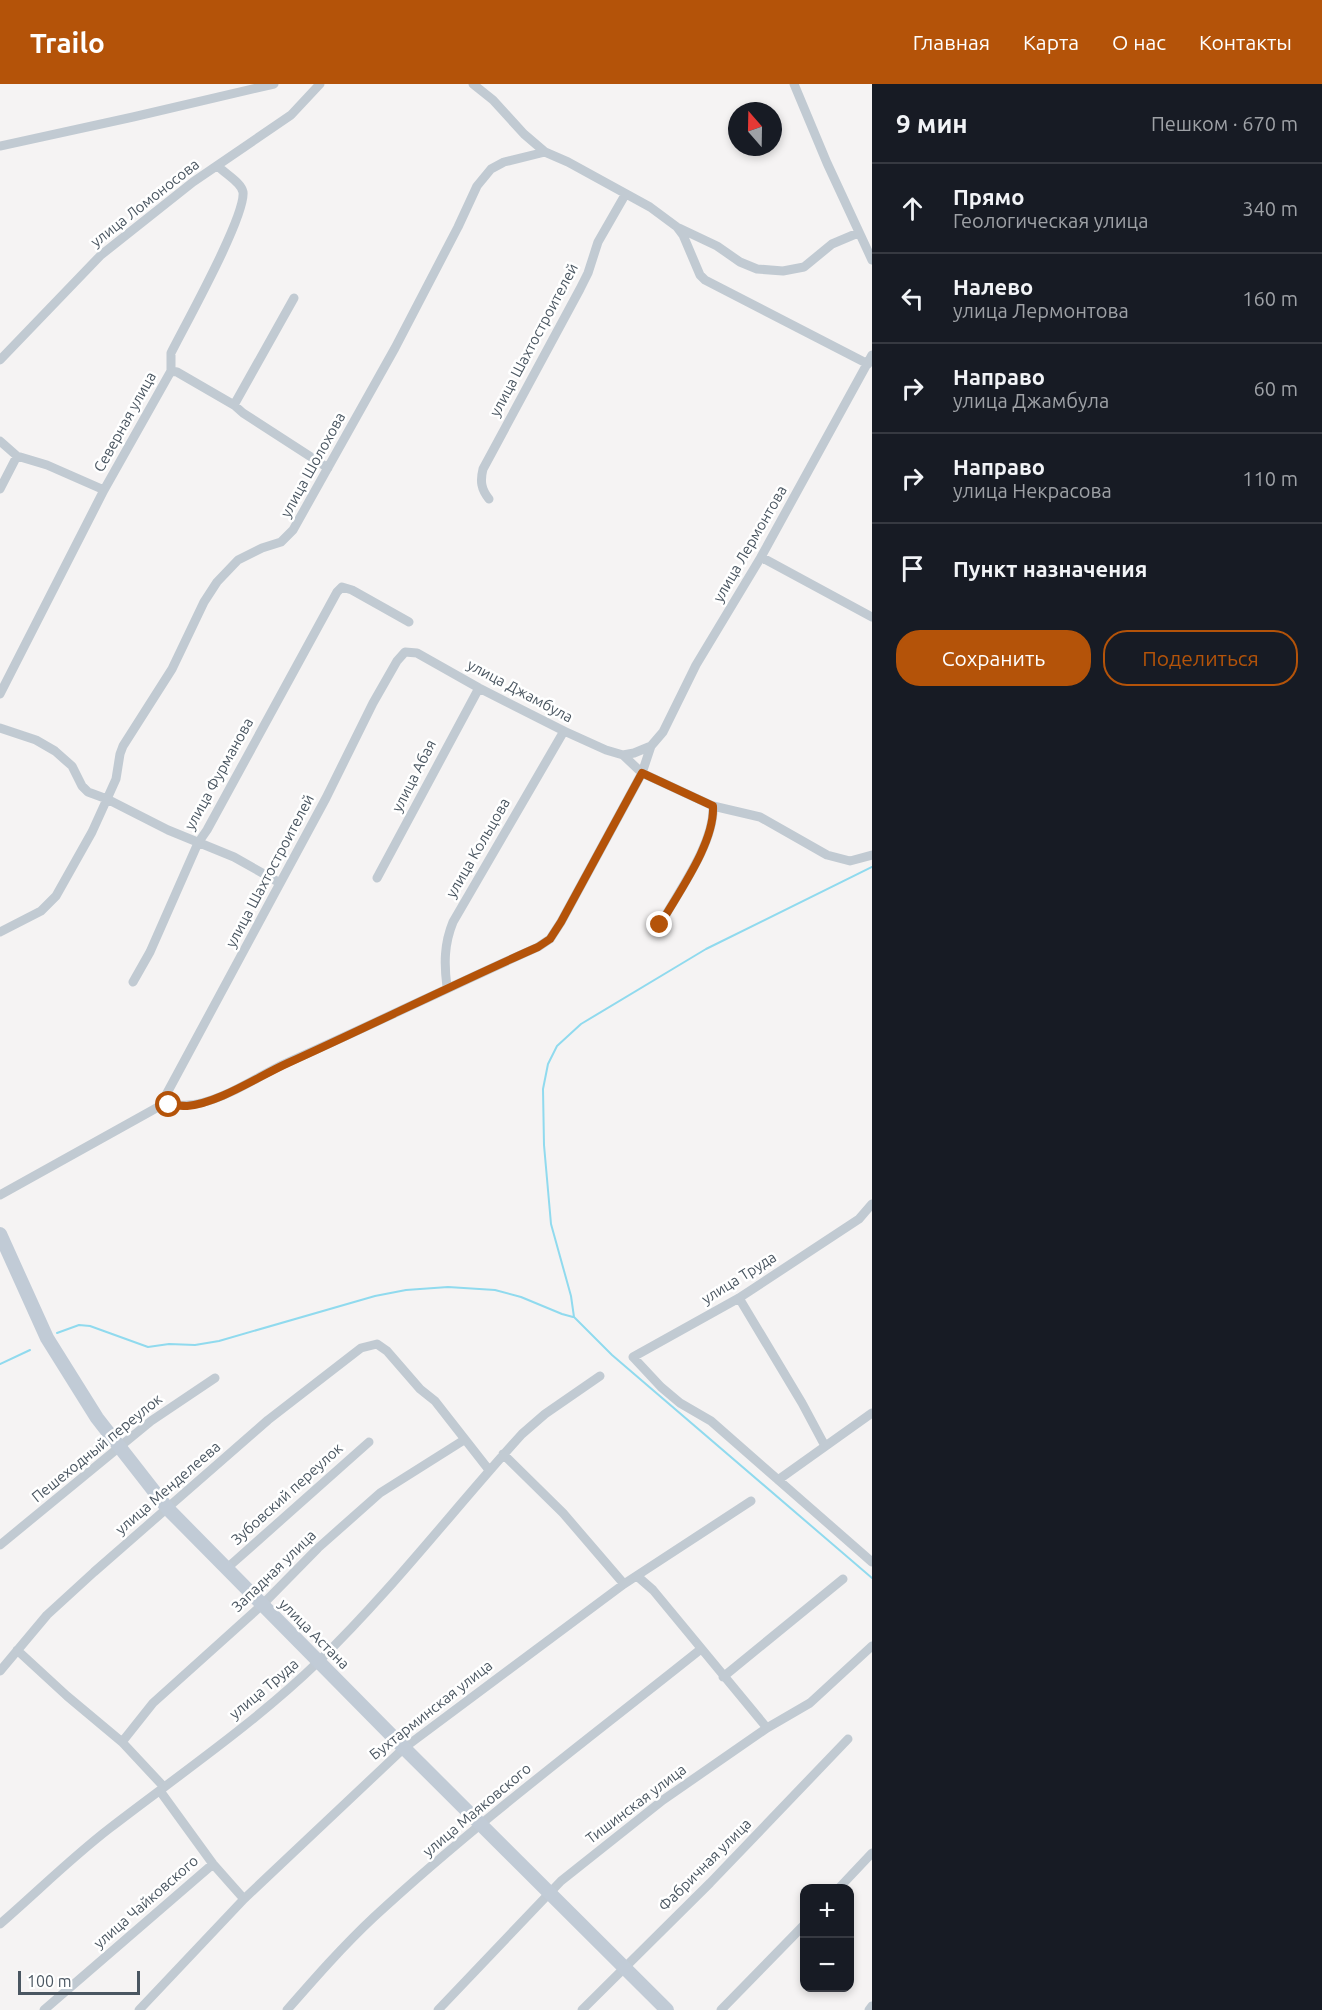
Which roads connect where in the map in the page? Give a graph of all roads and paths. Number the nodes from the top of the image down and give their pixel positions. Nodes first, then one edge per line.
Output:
1 (274, 84) edge
2 (320, 84) edge
3 (473, 84) edge
4 (794, 84) edge
5 (0, 146) edge
6 (545, 152) junction
7 (218, 166) junction
8 (625, 195) junction
9 (677, 227) junction
10 (858, 233) junction
11 (872, 260) edge
12 (294, 298) dead end
13 (0, 360) edge
14 (870, 360) edge
15 (171, 371) junction
16 (234, 405) junction
17 (0, 441) edge
18 (17, 456) junction
19 (328, 468) junction
20 (0, 489) edge
21 (104, 490) junction
22 (489, 499) dead end
23 (761, 557) junction
24 (872, 617) edge
25 (409, 622) dead end
26 (405, 652) joint
27 (479, 688) junction
28 (0, 694) edge
29 (0, 728) edge
30 (564, 731) junction
31 (651, 746) junction
32 (623, 755) junction
33 (642, 773) junction
34 (107, 799) junction
35 (713, 806) junction
36 (198, 843) junction
37 (872, 855) edge
38 (376, 878) dead end
39 (280, 882) junction
40 (660, 925) dead end
41 (0, 932) edge
42 (133, 982) dead end
43 (447, 987) junction
44 (160, 1106) junction
45 (0, 1196) edge
46 (872, 1204) edge
47 (0, 1234) edge
48 (739, 1298) junction
49 (600, 1376) dead end
50 (215, 1378) dead end
51 (872, 1413) edge
52 (464, 1440) junction
53 (369, 1442) dead end
54 (825, 1446) junction
55 (120, 1448) junction
56 (503, 1454) junction
57 (489, 1470) junction
58 (778, 1480) junction
59 (751, 1501) dead end
60 (168, 1509) junction
61 (0, 1545) edge
62 (871, 1558) edge
63 (226, 1569) junction
64 (637, 1575) junction
65 (843, 1579) dead end
66 (624, 1584) junction
67 (262, 1605) junction
68 (872, 1646) edge
69 (701, 1649) junction
70 (17, 1650) junction
71 (320, 1661) junction
72 (0, 1671) edge
73 (723, 1677) junction
74 (767, 1728) junction
75 (848, 1739) dead end
76 (122, 1742) junction
77 (404, 1748) junction
78 (162, 1789) junction
79 (480, 1824) junction
80 (872, 1853) edge
81 (213, 1864) junction
82 (843, 1884) edge
83 (550, 1892) junction
84 (244, 1899) junction
85 (0, 1924) edge
86 (800, 1929) edge
87 (624, 1967) junction
88 (872, 2006) edge
89 (44, 2010) edge
90 (139, 2010) edge
91 (287, 2010) edge
92 (438, 2010) edge
93 (582, 2010) edge
94 (667, 2010) edge
95 (721, 2010) edge
96 (869, 2010) edge

1 - 5 street
2 - 7 street, улица Ломоносова
3 - 6 street
4 - 10 street
6 - 8 street
6 - 19 street, улица Шолохова
7 - 13 street, улица Ломоносова
7 - 15 street, Северная улица
8 - 9 street
8 - 22 street, улица Шахтостроителей
9 - 10 street
9 - 14 street
10 - 11 street
12 - 16 street
14 - 23 street, улица Лермонтова
15 - 16 street
15 - 21 street, Северная улица
16 - 19 street
17 - 18 street
18 - 20 street
18 - 21 street
19 - 34 street, улица Шолохова
21 - 28 street, Северная улица
23 - 24 street
23 - 31 street, улица Лермонтова
25 - 36 street, улица Фурманова
26 - 27 street, улица Джамбула
26 - 39 street, улица Шахтостроителей
27 - 30 street, улица Джамбула
27 - 38 street, улица Абая
29 - 34 street
30 - 32 street, улица Джамбула
30 - 43 street, улица Кольцова
31 - 32 street, улица Джамбула
31 - 33 street, улица Лермонтова
32 - 33 street, улица Джамбула
33 - 35 street, улица Джамбула
33 - 43 street, улица Лермонтова
34 - 36 street
34 - 41 street, улица Шолохова
35 - 37 street, улица Джамбула
35 - 40 street
36 - 39 street
36 - 42 street, улица Фурманова
39 - 44 street, улица Шахтостроителей
43 - 44 street
44 - 45 street
46 - 48 street, улица Труда
47 - 55 street, улица Астана
48 - 54 street
48 - 58 street, улица Труда
49 - 56 street, улица Труда
50 - 55 street, Пешеходный переулок
51 - 54 street
52 - 57 street
52 - 60 street, улица Менделеева
52 - 67 street, Западная улица
53 - 63 street, Зубовский переулок
54 - 58 street
55 - 60 street, улица Астана
55 - 61 street, Пешеходный переулок
56 - 57 street, улица Труда
56 - 66 street
57 - 71 street, улица Труда
58 - 62 street
59 - 64 street, Бухтарминская улица
60 - 63 street, улица Астана
60 - 70 street, улица Менделеева
63 - 67 street, улица Астана
64 - 66 street, Бухтарминская улица
64 - 69 street
65 - 73 street
66 - 77 street, Бухтарминская улица
67 - 71 street, улица Астана
67 - 76 street, Западная улица
68 - 74 street, Тишинская улица
69 - 73 street
69 - 79 street, улица Маяковского
70 - 72 street, улица Менделеева
70 - 76 street
71 - 77 street, улица Астана
71 - 78 street, улица Труда
73 - 74 street
74 - 83 street, Тишинская улица
75 - 87 street, Фабричная улица
76 - 78 street
77 - 79 street, улица Астана
77 - 84 street, Бухтарминская улица
78 - 81 street
78 - 85 street, улица Труда
79 - 83 street, улица Астана
79 - 91 street, улица Маяковского
80 - 82 street
81 - 84 street
81 - 89 street, улица Чайковского
83 - 87 street, улица Астана
83 - 92 street, Тишинская улица
84 - 90 street, Бухтарминская улица
86 - 95 street
87 - 93 street, Фабричная улица
87 - 94 street, улица Астана
88 - 96 street

